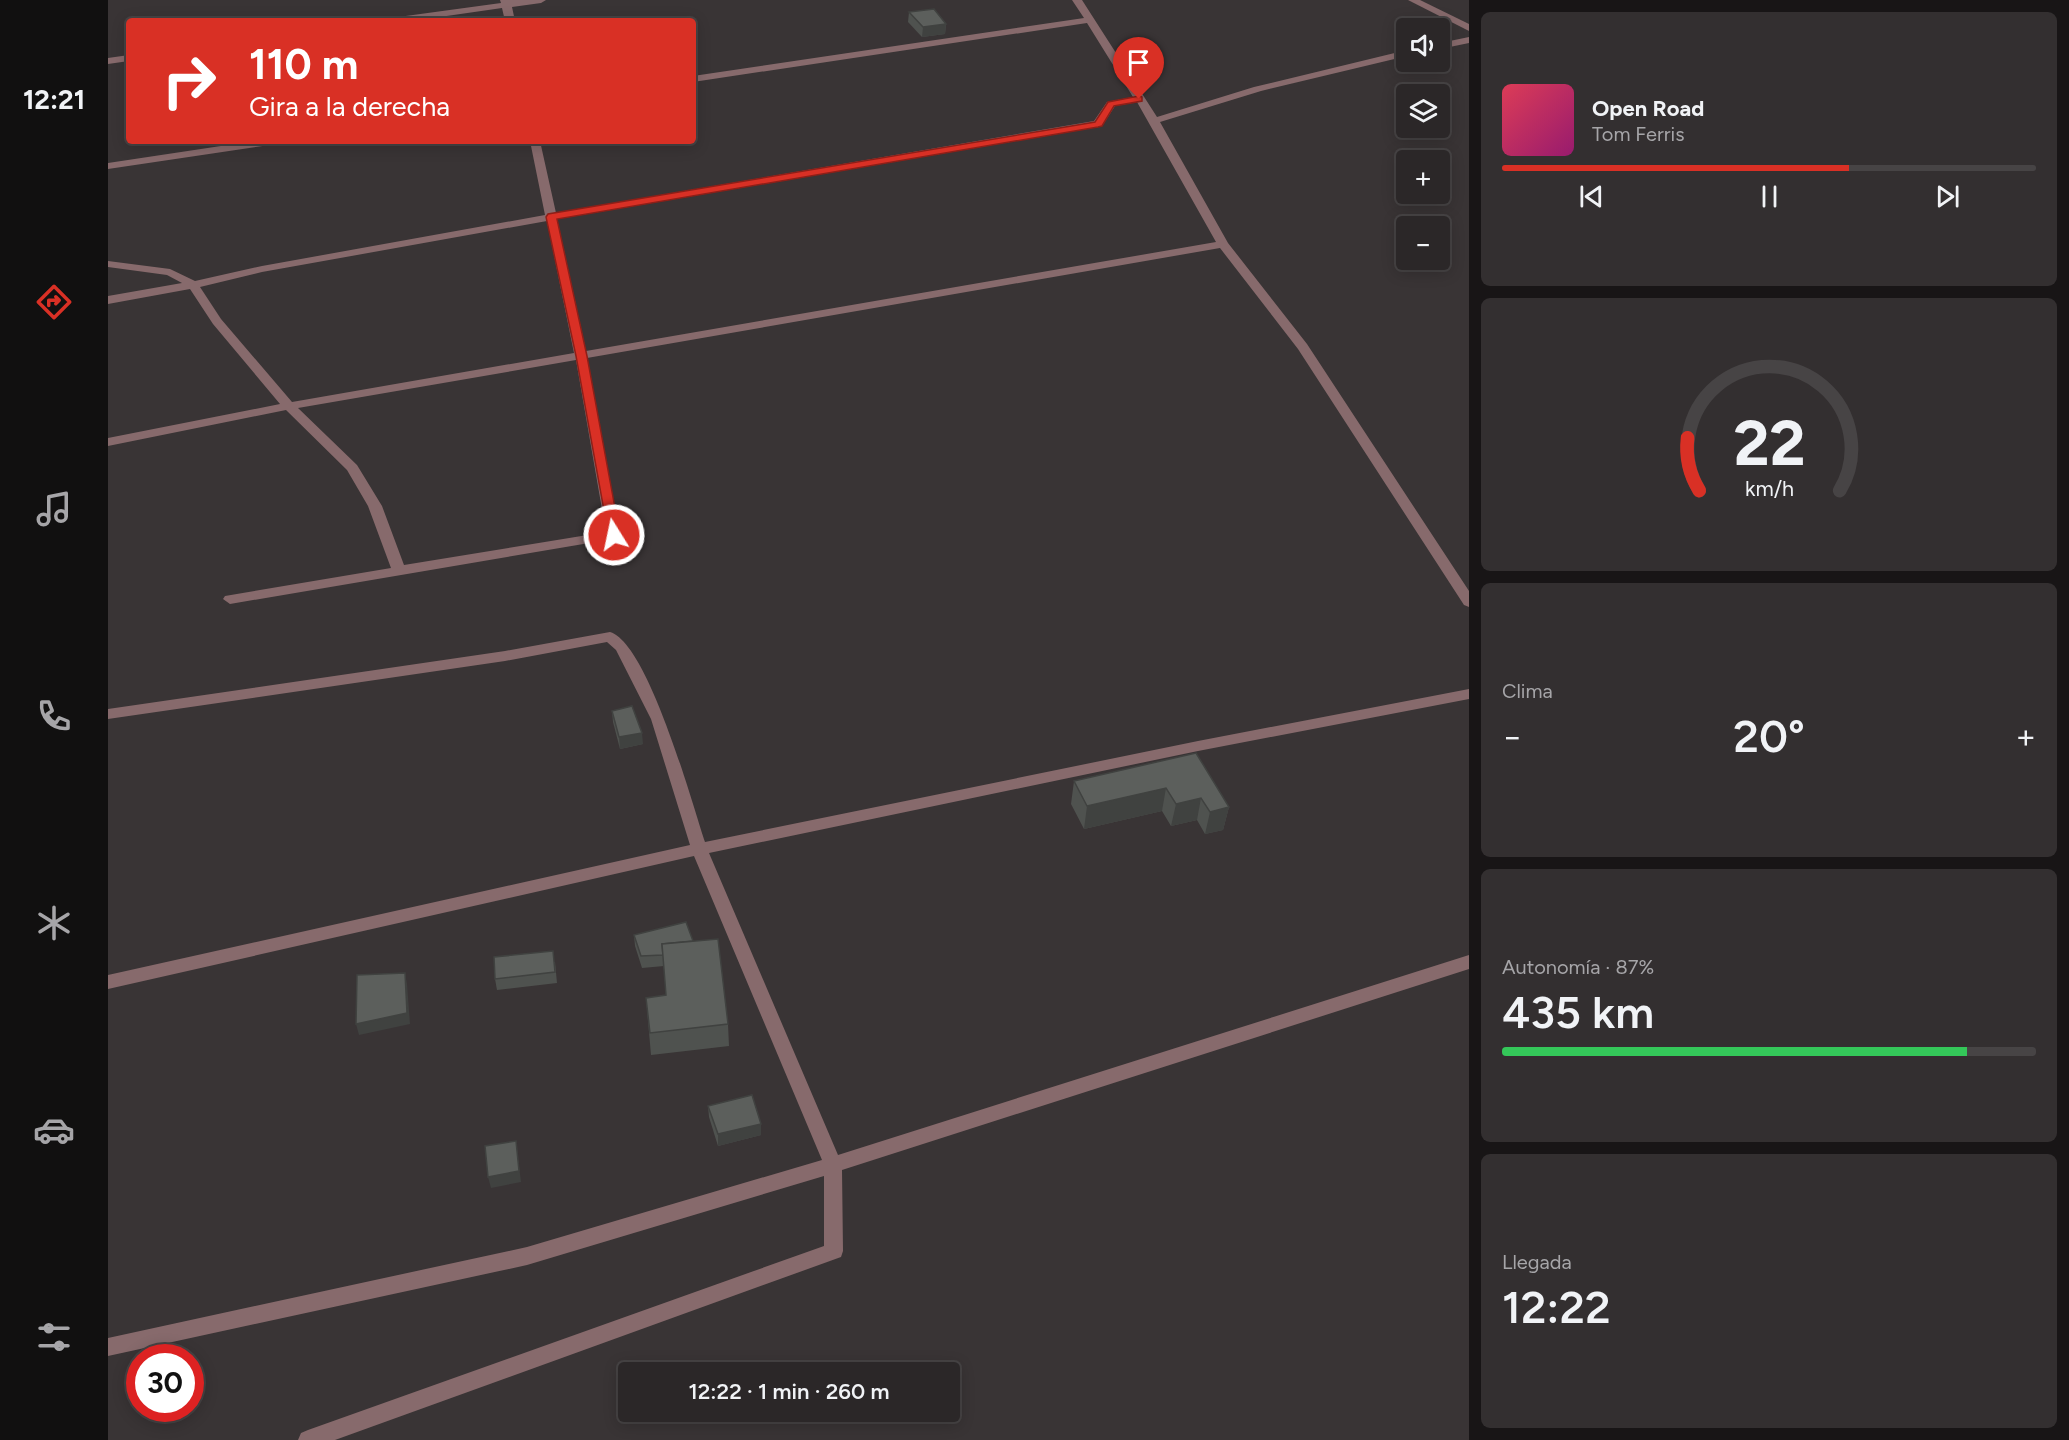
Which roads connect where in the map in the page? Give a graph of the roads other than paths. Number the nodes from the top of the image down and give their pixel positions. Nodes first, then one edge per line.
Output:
1 (541, 0) edge
2 (1077, 0) edge
3 (1413, 0) edge
4 (506, 2) edge
5 (410, 18) edge
6 (509, 18) edge
7 (1090, 21) junction
8 (1469, 28) edge
9 (1469, 40) edge
10 (1450, 44) edge
11 (1396, 56) edge
12 (126, 58) edge
13 (108, 61) edge
14 (696, 79) edge
15 (1139, 99) junction
16 (1154, 121) junction
17 (256, 144) edge
18 (537, 144) edge
19 (108, 166) edge
20 (552, 217) junction
21 (1223, 244) junction
22 (108, 264) edge
23 (193, 285) junction
24 (108, 300) edge
25 (581, 356) junction
26 (289, 406) junction
27 (108, 442) edge
28 (399, 570) junction
29 (230, 599) dead end
30 (1469, 602) edge
31 (1469, 694) edge
32 (108, 714) edge
33 (699, 849) junction
34 (1469, 962) edge
35 (108, 982) edge
36 (833, 1165) junction
37 (108, 1347) edge
38 (308, 1440) edge

1 - 4 street
2 - 7 street
3 - 8 street
4 - 5 street
4 - 6 street
7 - 14 street
7 - 15 street
9 - 10 street
11 - 16 street
12 - 13 street
15 - 16 street
15 - 20 street
16 - 21 street
17 - 19 street
18 - 20 street
20 - 23 street
20 - 25 street
21 - 25 street
21 - 30 street
22 - 23 street
23 - 24 street
23 - 26 street
25 - 26 street
25 - 28 street
26 - 27 street
26 - 28 street
28 - 29 street
31 - 33 street
32 - 33 street
33 - 35 street
33 - 36 street
34 - 36 street
36 - 37 street
36 - 38 street

